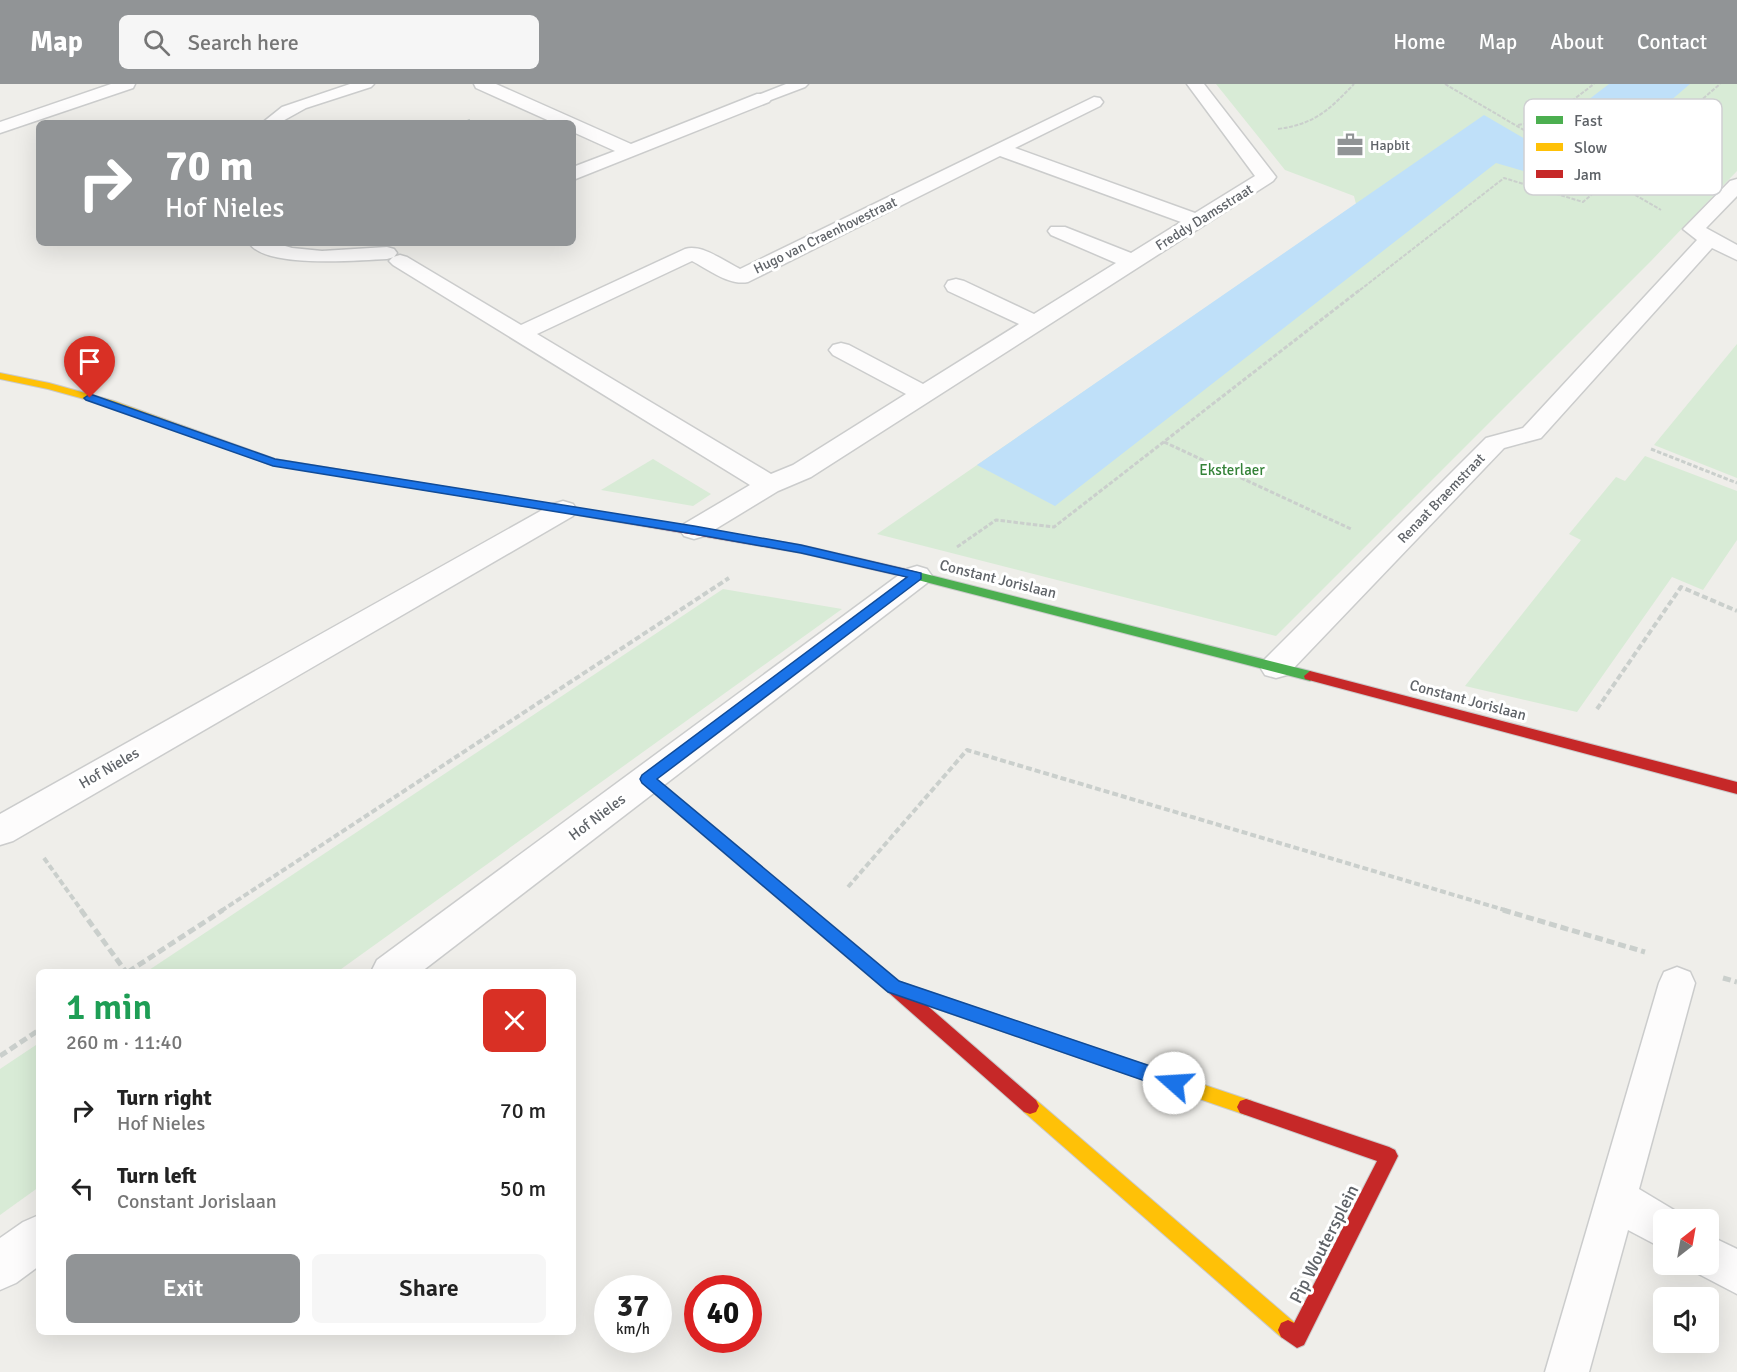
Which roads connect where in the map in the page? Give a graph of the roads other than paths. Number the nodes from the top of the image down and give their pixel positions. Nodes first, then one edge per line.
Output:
1 (128, 84) edge
2 (366, 84) edge
3 (482, 84) edge
4 (800, 84) edge
5 (1195, 84) edge
6 (763, 98) joint
7 (1094, 102) dead end
8 (272, 120) edge
9 (561, 120) edge
10 (576, 126) edge
11 (0, 128) edge
12 (999, 149) junction
13 (630, 151) junction
14 (576, 173) edge
15 (1737, 185) edge
16 (1197, 221) junction
17 (1058, 231) dead end
18 (1702, 234) junction
19 (265, 246) edge
20 (396, 253) edge
21 (1737, 254) edge
22 (1133, 262) junction
23 (956, 286) dead end
24 (1036, 323) junction
25 (519, 334) junction
26 (841, 350) dead end
27 (0, 376) edge
28 (924, 394) junction
29 (769, 485) junction
30 (563, 510) junction
31 (694, 530) junction
32 (917, 576) junction
33 (1276, 667) junction
34 (647, 779) junction
35 (1737, 788) edge
36 (9, 825) edge
37 (395, 969) edge
38 (1696, 979) road end
39 (894, 987) junction
40 (1618, 1200) junction
41 (1653, 1221) edge
42 (36, 1240) edge
43 (1719, 1262) edge
44 (0, 1267) edge
45 (1737, 1273) edge
46 (1567, 1372) edge

1 - 11 street
2 - 8 lane
3 - 9 street
4 - 6 lane
5 - 16 street, Freddy Damsstraat
6 - 13 street
7 - 12 street, Hugo van Craenhovestraat
10 - 13 street
12 - 16 street
12 - 25 street, Hugo van Craenhovestraat
13 - 14 street
15 - 18 street, Renaat Braemstraat
16 - 22 street, Freddy Damsstraat
17 - 22 street
18 - 21 street
18 - 33 street, Renaat Braemstraat
19 - 20 lane
20 - 25 street
22 - 24 street, Freddy Damsstraat
23 - 24 street
24 - 28 street, Freddy Damsstraat
25 - 29 street
26 - 28 street
27 - 30 street, Constant Jorislaan
28 - 29 street, Freddy Damsstraat
29 - 31 street
30 - 31 street, Constant Jorislaan
30 - 36 street, Hof Nieles
31 - 32 street, Constant Jorislaan
32 - 33 street, Constant Jorislaan
32 - 34 street, Hof Nieles
33 - 35 street, Constant Jorislaan
34 - 37 street, Hof Nieles
34 - 39 street, Pip Woutersplein
38 - 40 lane
39 - 39 street, Pip Woutersplein
40 - 41 lane
40 - 46 lane
42 - 44 street
43 - 45 lane

